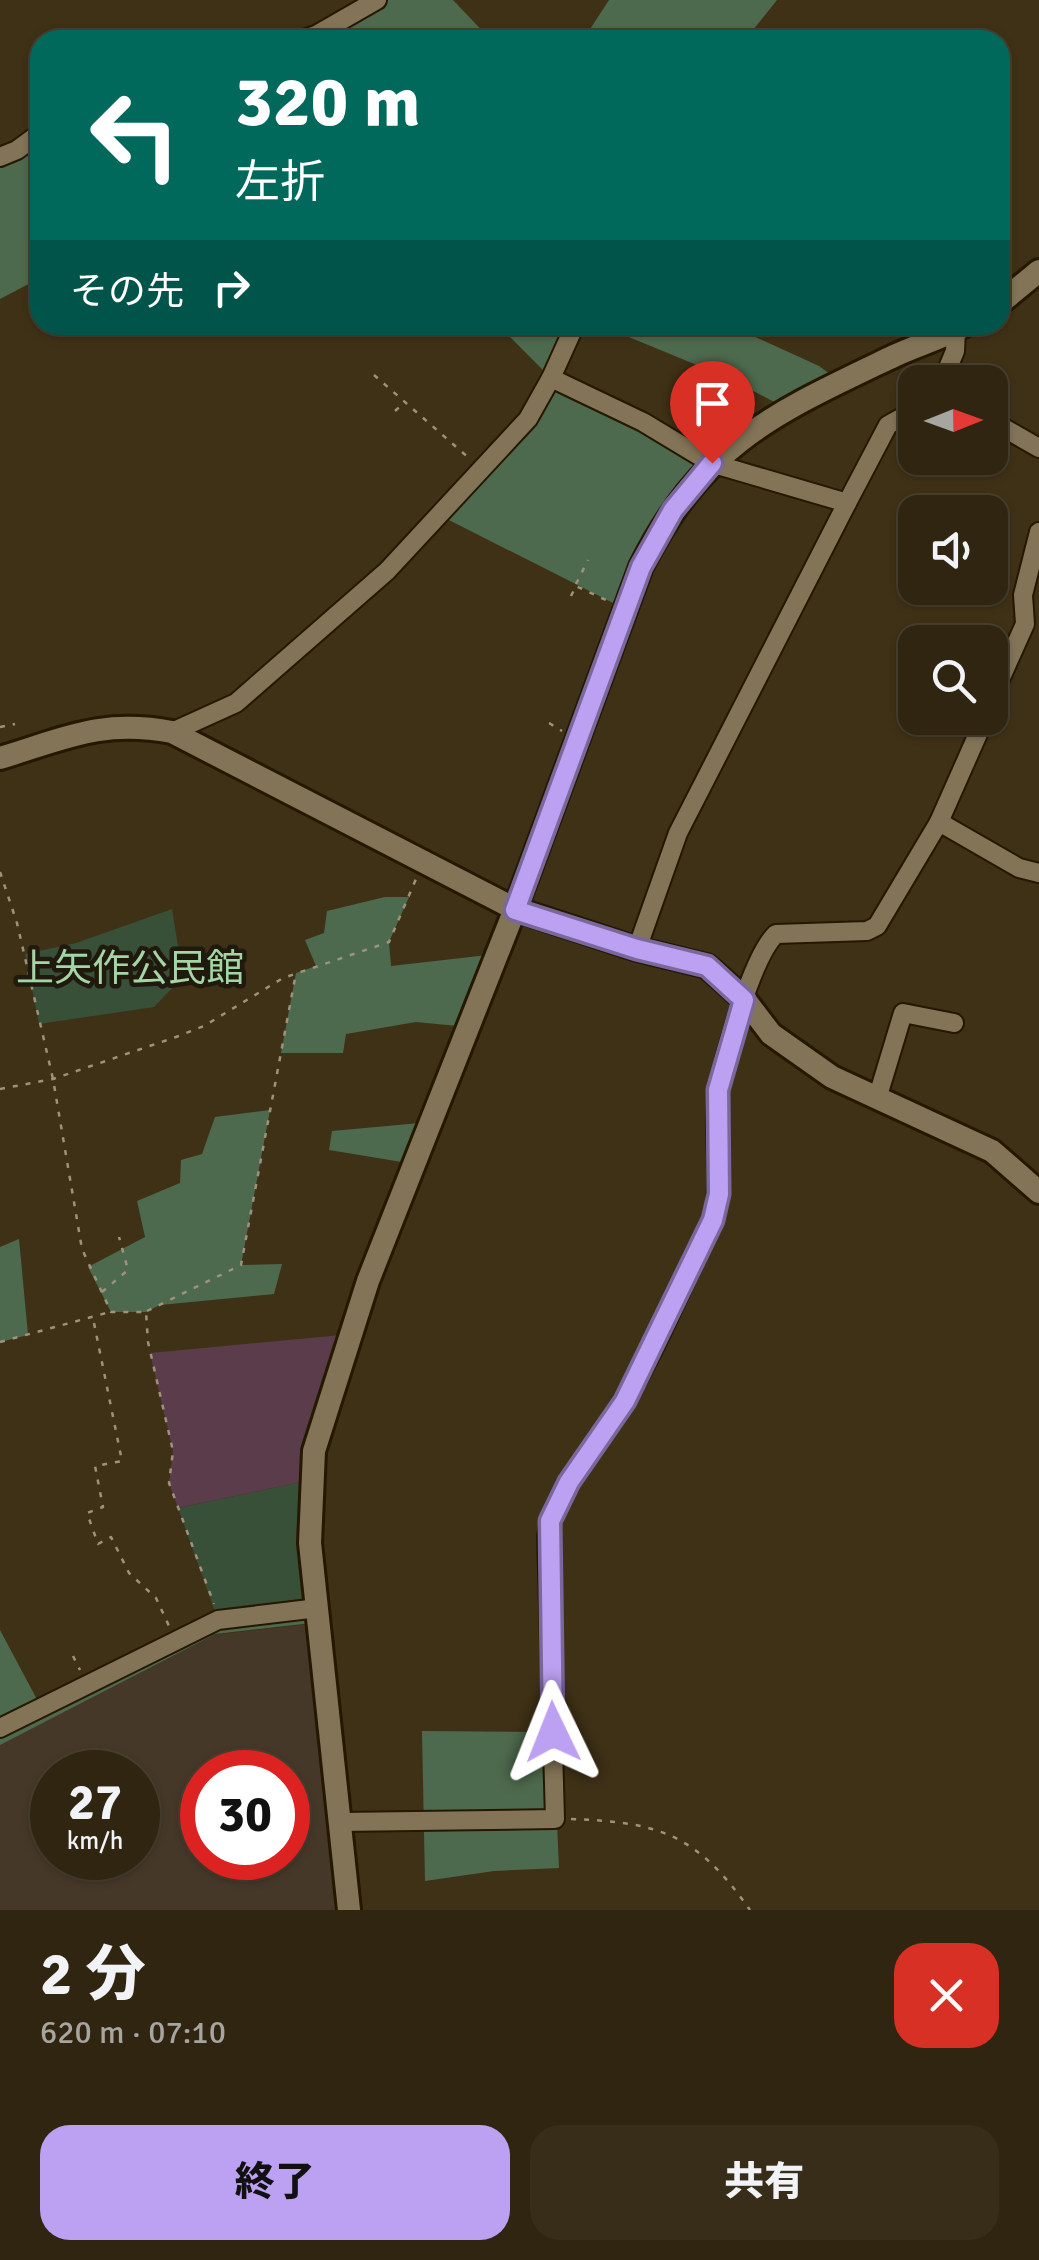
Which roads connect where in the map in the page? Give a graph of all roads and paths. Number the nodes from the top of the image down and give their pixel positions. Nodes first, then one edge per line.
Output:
1 (377, 0) edge
2 (319, 30) edge
3 (30, 140) edge
4 (0, 157) edge
5 (1039, 271) edge
6 (1010, 295) edge
7 (571, 335) edge
8 (944, 335) edge
9 (958, 335) edge
10 (949, 365) edge
11 (374, 375) dead end
12 (552, 378) junction
13 (404, 402) junction
14 (396, 412) dead end
15 (898, 419) edge
16 (1008, 430) edge
17 (1039, 448) edge
18 (712, 463) junction
19 (482, 470) junction
20 (847, 502) junction
21 (1039, 532) edge
22 (588, 560) dead end
23 (576, 586) junction
24 (571, 596) dead end
25 (625, 609) junction
26 (1032, 627) edge
27 (1008, 670) edge
28 (15, 724) dead end
29 (0, 728) edge
30 (172, 732) junction
31 (977, 735) edge
32 (0, 758) edge
33 (939, 822) junction
34 (422, 864) junction
35 (0, 872) edge
36 (1039, 873) edge
37 (515, 910) junction
38 (637, 949) junction
39 (296, 973) junction
40 (744, 1000) junction
41 (954, 1024) dead end
42 (53, 1079) junction
43 (0, 1089) edge
44 (877, 1099) junction
45 (1039, 1192) edge
46 (119, 1237) dead end
47 (101, 1292) junction
48 (111, 1312) junction
49 (146, 1312) junction
50 (94, 1323) dead end
51 (0, 1342) edge
52 (318, 1608) junction
53 (218, 1620) junction
54 (176, 1641) junction
55 (0, 1728) edge
56 (555, 1818) junction
57 (340, 1822) junction
58 (349, 1910) edge
59 (750, 1910) edge

1 - 2 street
3 - 4 street
5 - 6 street
7 - 12 street
8 - 18 street
9 - 10 street
11 - 13 path
12 - 18 street
12 - 19 street
13 - 14 path
13 - 19 path
15 - 20 street
16 - 17 street
18 - 20 street
18 - 25 street
19 - 30 street
20 - 38 street
21 - 26 street
22 - 23 path
23 - 24 path
23 - 25 path
25 - 37 street
26 - 27 street
28 - 29 path
30 - 32 street
30 - 34 street
31 - 33 street
33 - 36 street
33 - 40 street
34 - 37 street
34 - 39 path
35 - 42 path
37 - 38 street
37 - 52 street
38 - 40 street
39 - 42 path
39 - 49 path
40 - 44 street
40 - 56 street
41 - 44 street
42 - 43 path
42 - 47 path
44 - 45 street
46 - 47 path
47 - 48 path
48 - 49 path
48 - 51 path
49 - 53 path
50 - 54 path
52 - 53 street
52 - 57 street
53 - 54 street
54 - 55 street
56 - 57 street
56 - 59 path
57 - 58 street

